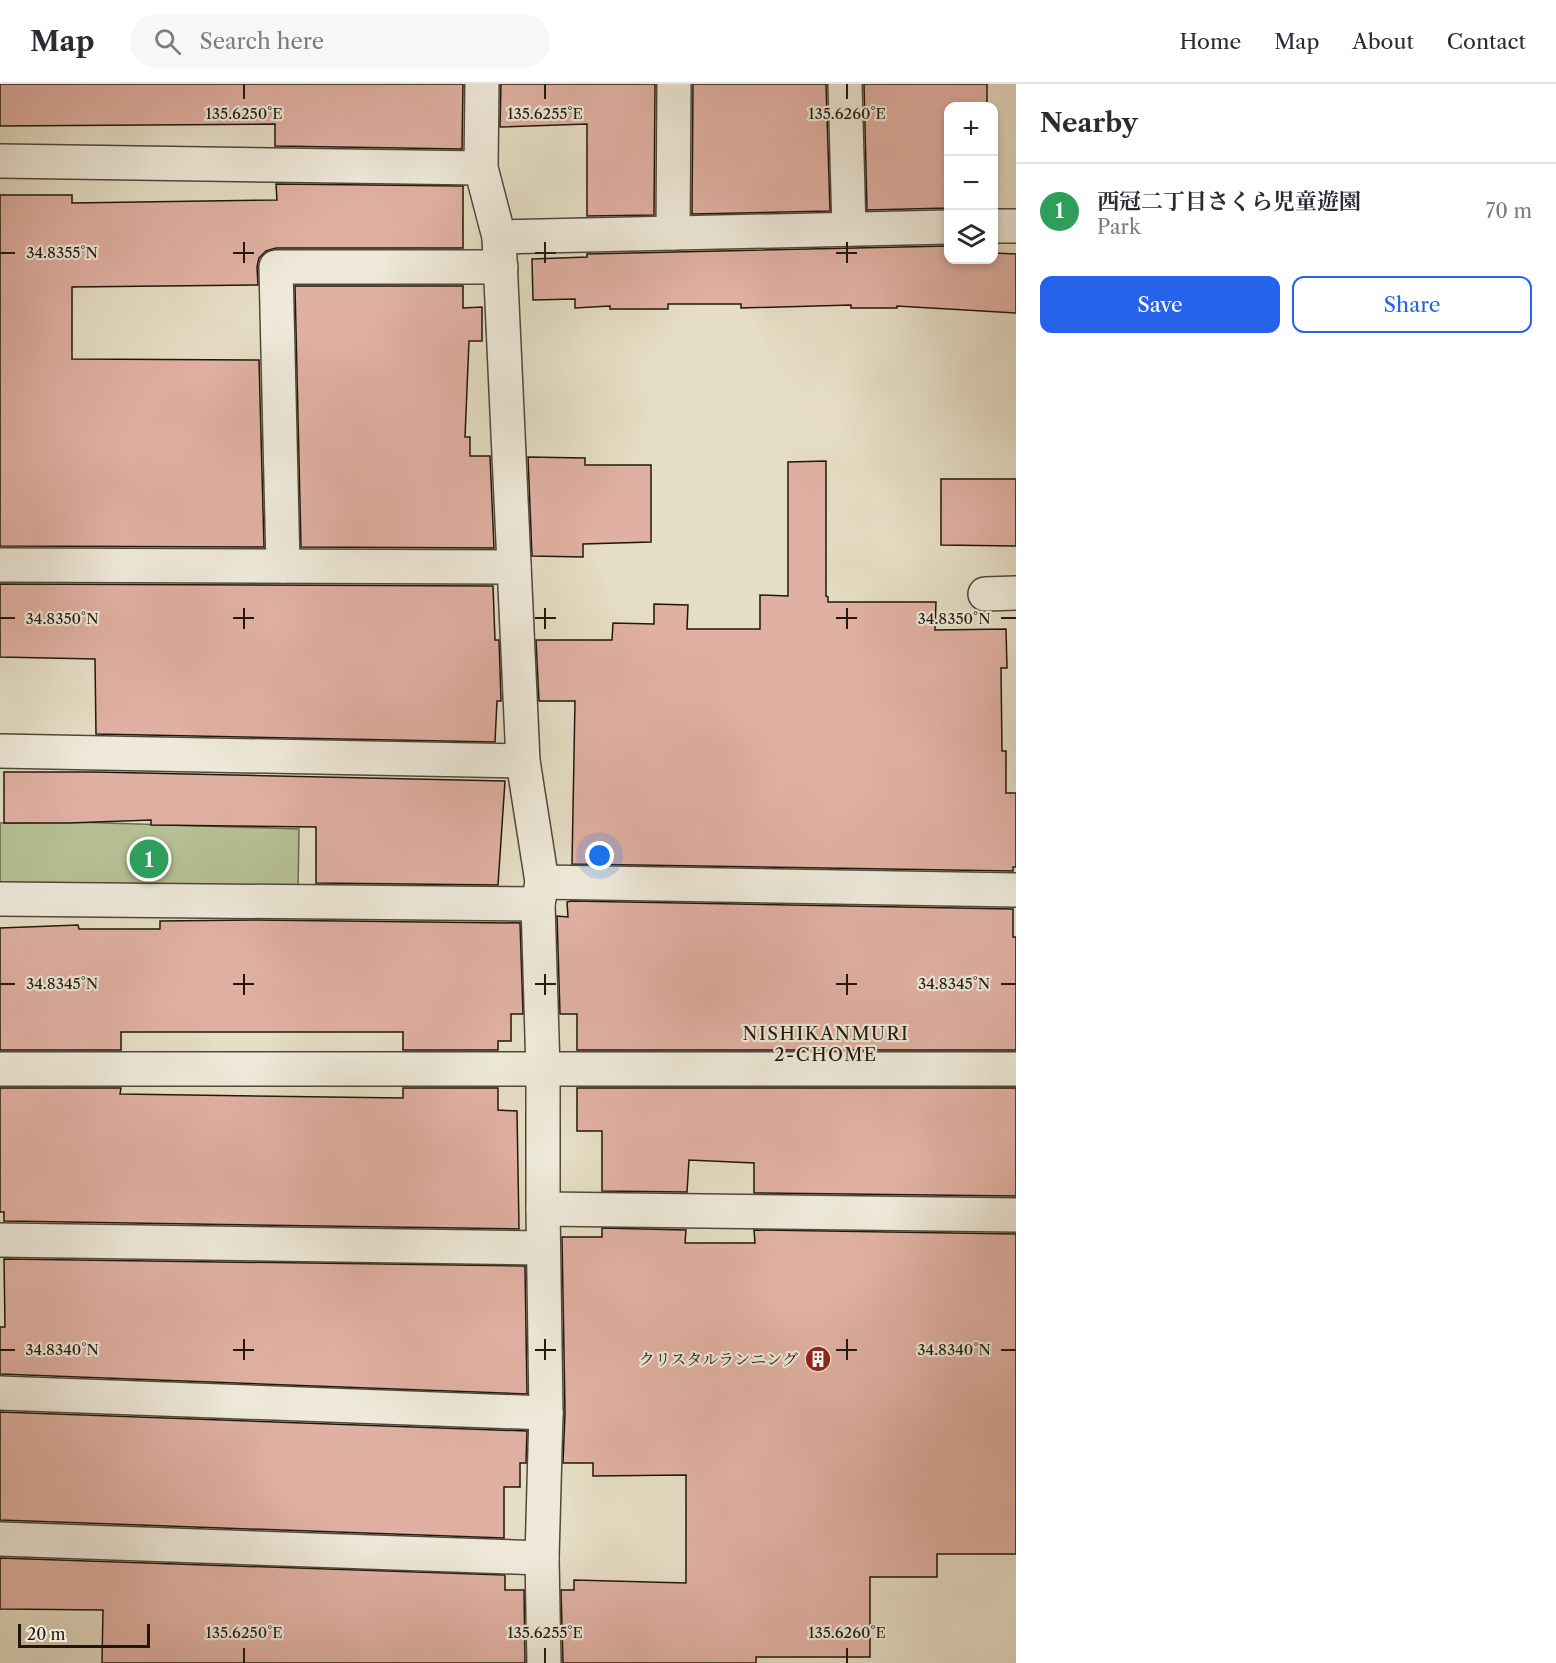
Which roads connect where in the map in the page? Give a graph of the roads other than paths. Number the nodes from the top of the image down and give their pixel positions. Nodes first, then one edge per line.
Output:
1 (482, 84) edge
2 (674, 84) edge
3 (845, 84) edge
4 (0, 161) edge
5 (481, 168) junction
6 (998, 226) edge
7 (1016, 226) edge
8 (944, 227) edge
9 (849, 229) junction
10 (673, 233) junction
11 (500, 252) junction
12 (0, 565) edge
13 (284, 566) junction
14 (514, 567) junction
15 (0, 751) edge
16 (523, 761) junction
17 (1016, 890) edge
18 (540, 893) junction
19 (0, 899) edge
20 (0, 1069) edge
21 (1016, 1069) edge
22 (543, 1070) junction
23 (543, 1209) junction
24 (1016, 1215) edge
25 (0, 1240) edge
26 (543, 1248) junction
27 (0, 1393) edge
28 (546, 1413) junction
29 (0, 1539) edge
30 (542, 1558) junction
31 (544, 1663) edge

1 - 5 street
2 - 10 street
3 - 9 street
4 - 5 street
5 - 11 street
6 - 7 street
8 - 9 street
9 - 10 street
10 - 11 street
11 - 13 street
11 - 14 street
12 - 13 street
13 - 14 street
14 - 16 street
15 - 16 street
16 - 18 street
17 - 18 street
18 - 19 street
18 - 22 street
20 - 22 street
21 - 22 street
22 - 23 street
23 - 24 street
23 - 26 street
25 - 26 street
26 - 28 street
27 - 28 street
28 - 30 street
29 - 30 street
30 - 31 street

